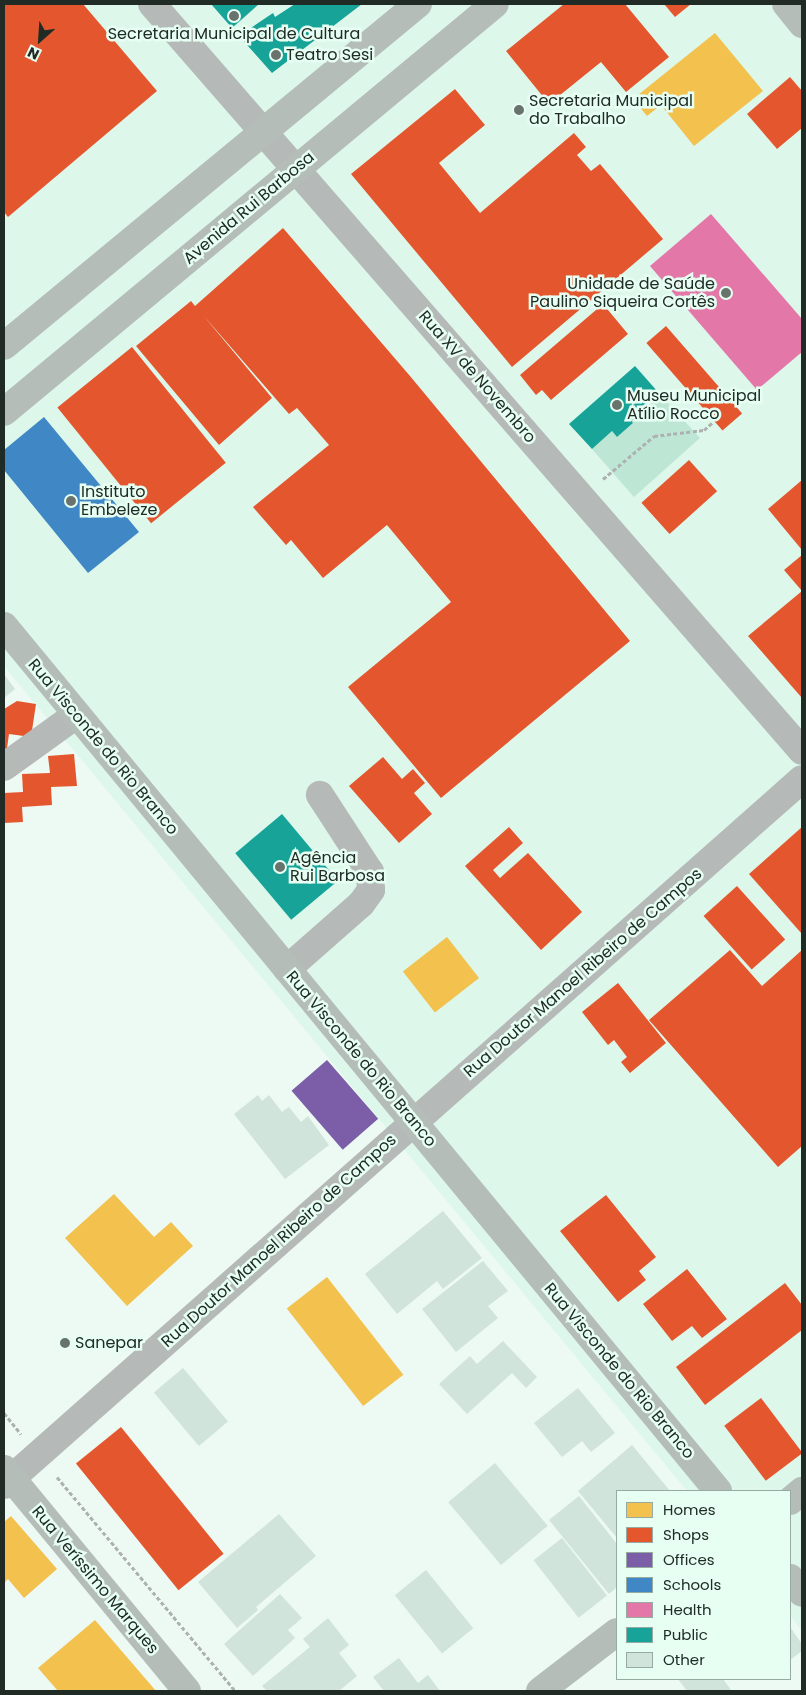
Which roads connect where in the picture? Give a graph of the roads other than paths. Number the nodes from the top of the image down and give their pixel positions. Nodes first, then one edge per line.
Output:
1 (152, 4) edge
2 (418, 4) edge
3 (495, 4) edge
4 (786, 4) edge
5 (802, 24) edge
6 (263, 131) junction
7 (296, 169) junction
8 (4, 346) edge
9 (4, 412) edge
10 (4, 626) edge
11 (76, 715) junction
12 (802, 751) edge
13 (4, 767) edge
14 (802, 779) edge
15 (320, 795) dead end
16 (287, 969) junction
17 (414, 1123) junction
18 (6, 1478) edge
19 (717, 1490) edge
20 (802, 1491) edge
21 (791, 1500) edge
22 (791, 1579) edge
23 (802, 1593) edge
24 (616, 1633) edge
25 (187, 1691) edge
26 (540, 1691) edge

1 - 6 street, Rua XV de Novembro
2 - 6 main road
3 - 7 main road, Avenida Rui Barbosa
4 - 5 main road
6 - 7 street, Rua XV de Novembro
6 - 8 main road
7 - 9 main road, Avenida Rui Barbosa
7 - 12 street, Rua XV de Novembro
10 - 11 main road, Rua Visconde do Rio Branco
11 - 13 street
11 - 16 main road, Rua Visconde do Rio Branco
14 - 17 street, Rua Doutor Manoel Ribeiro de Campos
15 - 16 street
16 - 17 main road, Rua Visconde do Rio Branco
17 - 18 street, Rua Doutor Manoel Ribeiro de Campos
17 - 19 main road, Rua Visconde do Rio Branco
18 - 25 main road, Rua Veríssimo Marques
20 - 21 main road
22 - 23 main road
24 - 26 main road

